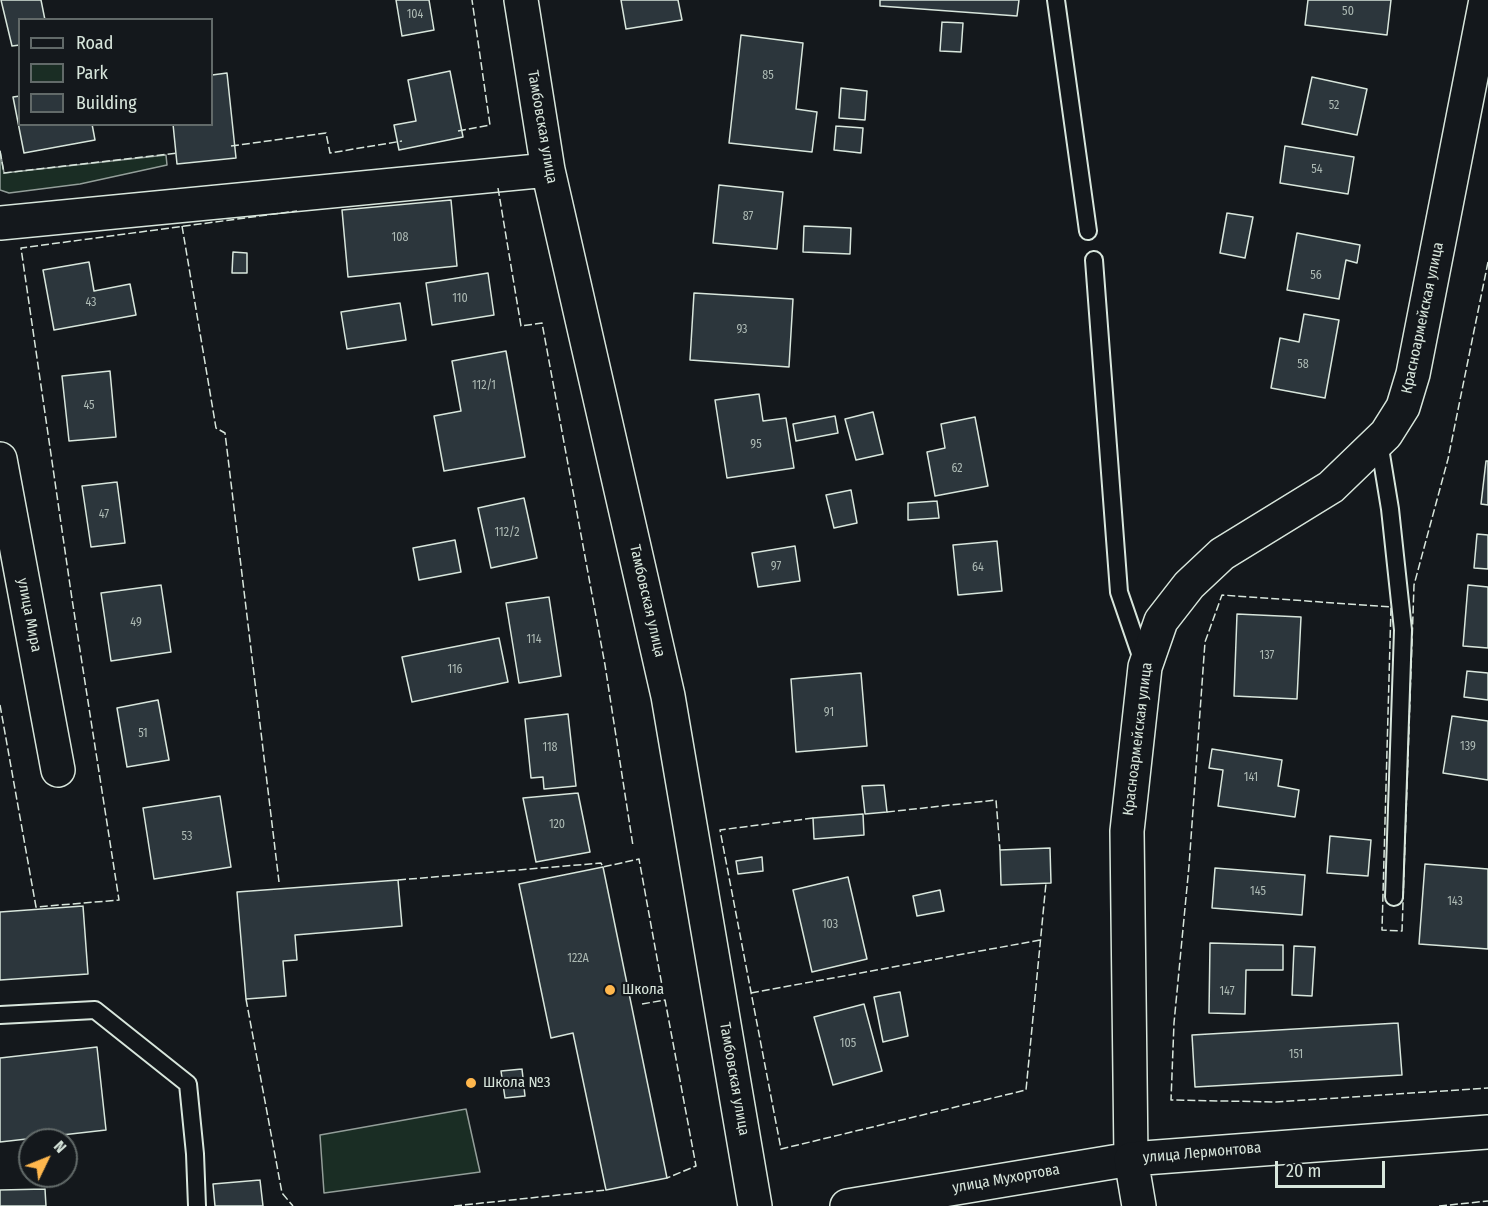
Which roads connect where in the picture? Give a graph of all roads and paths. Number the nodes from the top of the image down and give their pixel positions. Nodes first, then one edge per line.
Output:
1 (521, 0) edge
2 (1056, 0) edge
3 (1486, 0) edge
4 (548, 170) junction
5 (0, 223) edge
6 (1088, 231) dead end
7 (1094, 260) dead end
8 (1379, 442) junction
9 (0, 459) edge
10 (1145, 667) junction
11 (58, 770) dead end
12 (1394, 897) dead end
13 (0, 1015) edge
14 (1488, 1132) edge
15 (1131, 1158) junction
16 (197, 1206) edge
17 (755, 1206) edge
18 (847, 1206) edge
19 (1139, 1206) edge

1 - 4 street, Тамбовская улица
2 - 6 lane
3 - 8 street, Красноармейская улица
4 - 5 street
4 - 17 street, Тамбовская улица
7 - 10 lane
8 - 10 street, Красноармейская улица
8 - 12 lane
9 - 11 street, улица Мира
10 - 15 street, Красноармейская улица
13 - 16 lane
14 - 15 street, улица Лермонтова
15 - 18 street, улица Мухортова
15 - 19 street, Красноармейская улица

